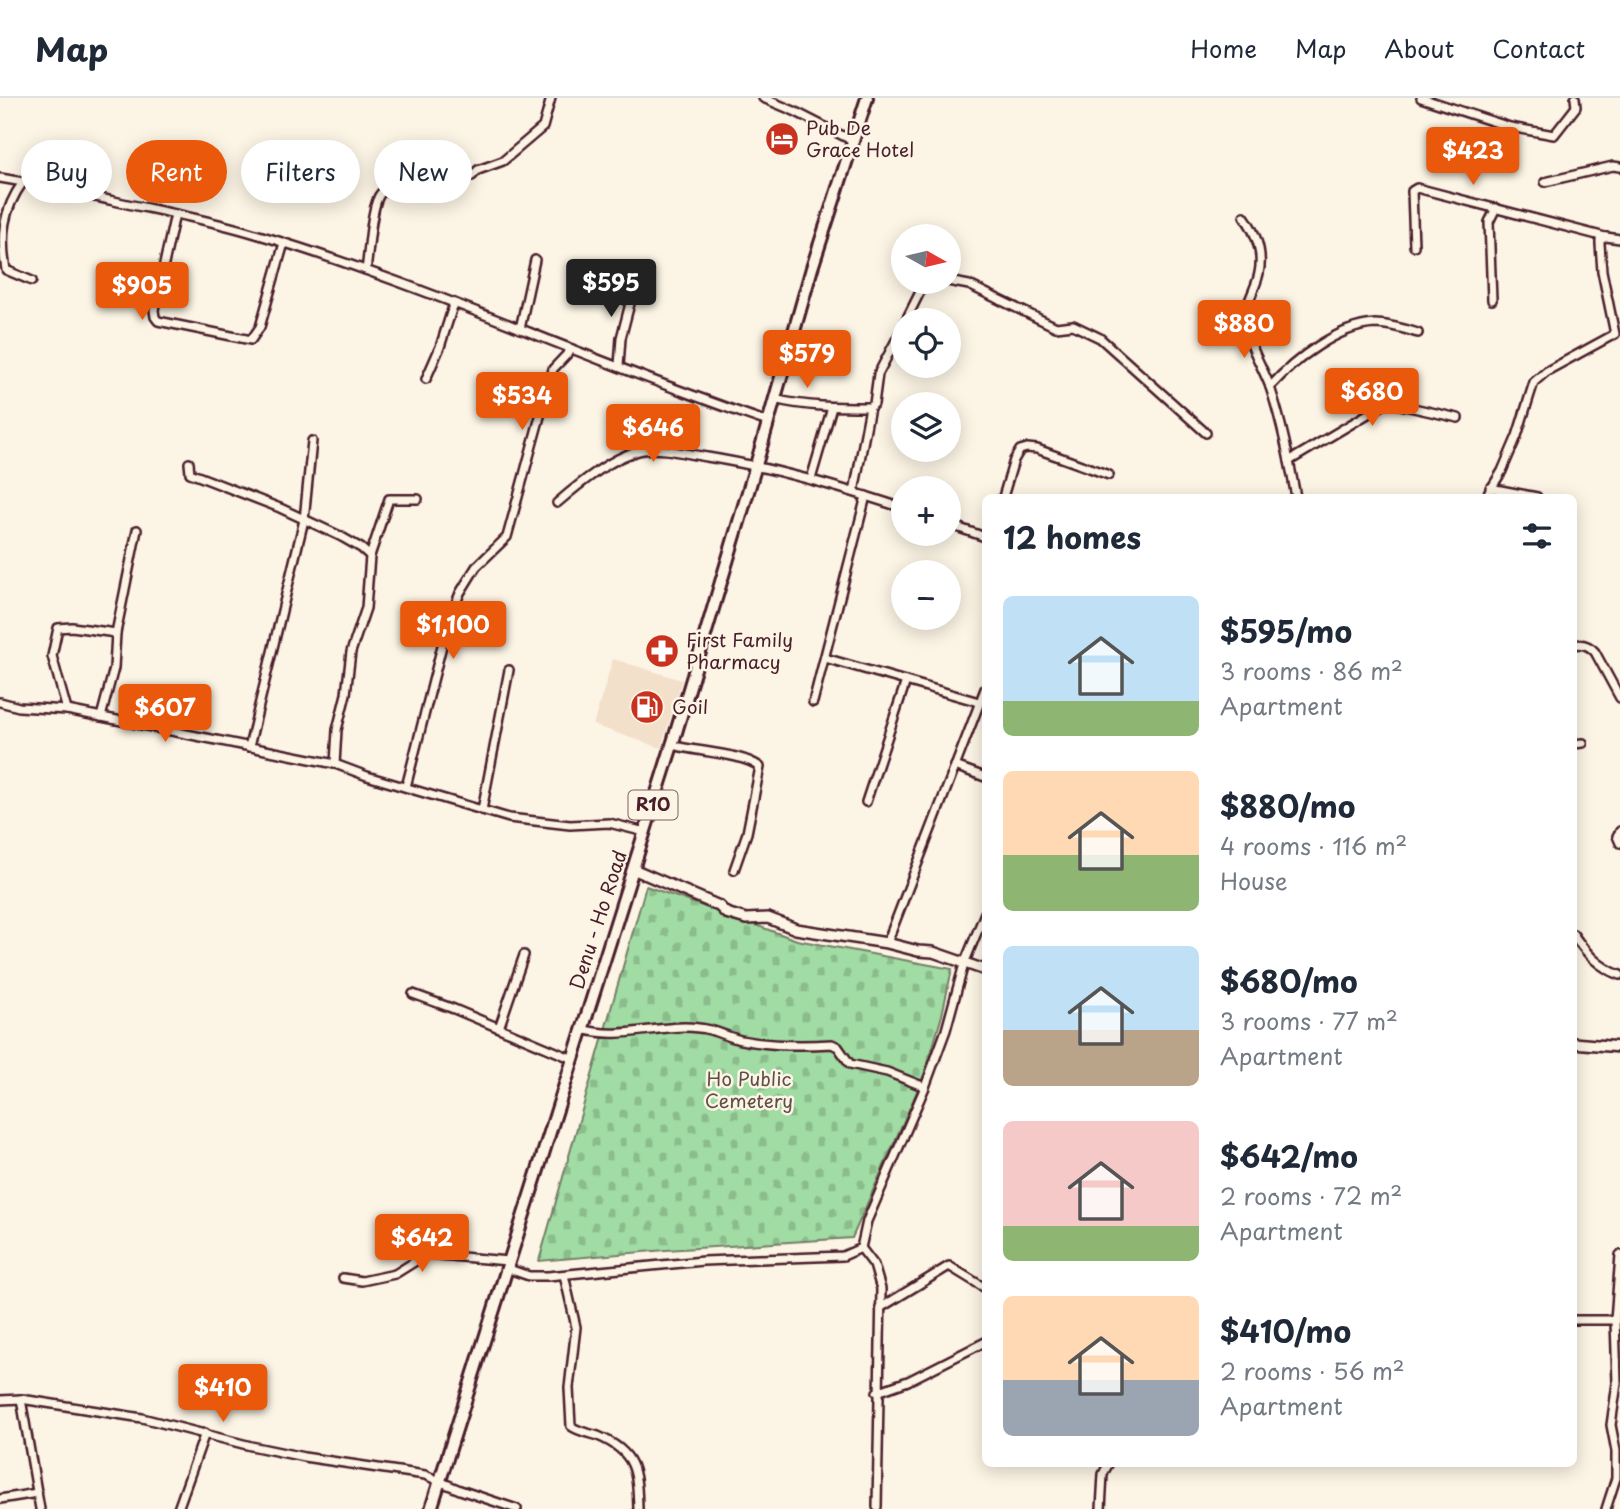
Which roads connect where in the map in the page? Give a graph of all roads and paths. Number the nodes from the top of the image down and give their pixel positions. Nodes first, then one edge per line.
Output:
1 (551, 98) edge
2 (763, 98) edge
3 (867, 98) edge
4 (1421, 98) edge
5 (1575, 98) edge
6 (853, 141) junction
7 (1620, 167) edge
8 (0, 177) edge
9 (21, 181) edge
10 (1545, 182) dead end
11 (21, 184) edge
12 (112, 200) edge
13 (1496, 208) junction
14 (175, 214) junction
15 (1244, 216) dead end
16 (1606, 237) junction
17 (1620, 239) edge
18 (284, 243) junction
19 (1414, 246) dead end
20 (535, 260) dead end
21 (366, 270) junction
22 (637, 277) dead end
23 (32, 281) dead end
24 (961, 283) edge
25 (1492, 300) dead end
26 (454, 303) junction
27 (520, 329) junction
28 (1418, 333) dead end
29 (572, 349) junction
30 (891, 350) edge
31 (619, 366) junction
32 (426, 379) dead end
33 (1270, 387) junction
34 (774, 399) junction
35 (832, 407) junction
36 (870, 407) junction
37 (1458, 418) dead end
38 (768, 422) junction
39 (1206, 433) dead end
40 (312, 441) dead end
41 (1289, 461) junction
42 (189, 463) dead end
43 (756, 465) junction
44 (1109, 475) dead end
45 (811, 479) junction
46 (1490, 488) junction
47 (854, 492) junction
48 (1004, 494) edge
49 (1295, 494) edge
50 (1487, 494) edge
51 (1521, 494) edge
52 (866, 496) junction
53 (418, 499) dead end
54 (558, 503) dead end
55 (891, 504) edge
56 (304, 520) junction
57 (961, 529) edge
58 (137, 530) dead end
59 (982, 536) edge
60 (370, 556) junction
61 (116, 632) junction
62 (1577, 644) edge
63 (825, 658) junction
64 (509, 670) dead end
65 (906, 681) junction
66 (982, 696) edge
67 (1620, 698) edge
68 (0, 702) edge
69 (813, 702) dead end
70 (979, 702) junction
71 (67, 710) junction
72 (101, 717) junction
73 (1583, 743) dead end
74 (1577, 744) edge
75 (672, 745) junction
76 (249, 747) junction
77 (335, 764) junction
78 (955, 766) junction
79 (982, 776) edge
80 (406, 788) junction
81 (866, 802) dead end
82 (482, 810) junction
83 (1620, 831) edge
84 (645, 832) junction
85 (1620, 843) edge
86 (633, 869) junction
87 (734, 870) dead end
88 (982, 920) edge
89 (1577, 939) edge
90 (887, 943) junction
91 (524, 956) dead end
92 (964, 964) junction
93 (982, 969) edge
94 (1620, 975) edge
95 (413, 994) dead end
96 (499, 1028) junction
97 (582, 1029) junction
98 (1577, 1043) edge
99 (1620, 1047) edge
100 (573, 1059) junction
101 (925, 1087) junction
102 (862, 1248) junction
103 (1620, 1255) edge
104 (507, 1265) junction
105 (564, 1275) junction
106 (343, 1278) dead end
107 (982, 1286) edge
108 (880, 1308) junction
109 (1577, 1320) edge
110 (1615, 1320) junction
111 (982, 1344) edge
112 (877, 1392) junction
113 (21, 1399) junction
114 (0, 1401) edge
115 (205, 1433) junction
116 (1106, 1467) edge
117 (439, 1481) junction
118 (37, 1493) junction
119 (0, 1499) edge
120 (876, 1508) edge
121 (40, 1509) edge
122 (178, 1509) edge
123 (431, 1509) edge
124 (517, 1509) edge
125 (638, 1509) edge
126 (1101, 1509) edge
127 (1606, 1509) edge

1 - 21 street
2 - 6 street
3 - 6 main road, Denu - Ho Road / R10
4 - 5 street
6 - 34 main road, Denu - Ho Road / R10
7 - 10 street
8 - 9 street
11 - 23 street
12 - 14 street
13 - 16 street
13 - 19 street
13 - 25 street
14 - 18 street
14 - 18 street
15 - 33 street
16 - 17 street
16 - 46 street
18 - 21 street
20 - 27 street
21 - 26 street
22 - 31 street
24 - 39 street
26 - 27 street
26 - 32 street
27 - 29 street
28 - 33 street
29 - 31 street
29 - 80 street
30 - 36 street
31 - 38 street
33 - 41 street
34 - 35 street
34 - 38 main road, Denu - Ho Road / R10
35 - 36 street
35 - 45 street
36 - 47 street
37 - 41 street
38 - 43 main road, Denu - Ho Road / R10
40 - 56 street
41 - 49 street
42 - 56 street
43 - 45 street
43 - 54 street
43 - 75 main road, Denu - Ho Road / R10
44 - 48 street
45 - 47 street
46 - 50 street
46 - 51 street
47 - 52 street
52 - 55 street
52 - 63 street
53 - 60 street
56 - 60 street
56 - 76 street
57 - 59 street
58 - 61 street
60 - 77 street
61 - 71 street
61 - 72 street
62 - 67 street
63 - 65 street
63 - 69 street
64 - 82 street
65 - 70 street
65 - 81 street
66 - 70 street
68 - 71 street
70 - 78 street
71 - 72 street
72 - 76 street
73 - 74 street
75 - 84 main road, Denu - Ho Road / R10
75 - 87 street
76 - 77 street
77 - 80 street
78 - 79 street
78 - 90 street
80 - 82 street
82 - 84 street
83 - 85 street
84 - 86 main road, Denu - Ho Road / R10
86 - 90 street
86 - 97 main road, Denu - Ho Road / R10
88 - 92 street
89 - 94 street
90 - 92 street
91 - 96 street
92 - 93 street
92 - 101 street
95 - 96 street
96 - 100 street
97 - 100 main road, Denu - Ho Road / R10
97 - 101 street
98 - 99 street
100 - 104 main road, Denu - Ho Road / R10
101 - 102 street
102 - 105 street
102 - 108 street
103 - 110 street
104 - 105 street
104 - 106 street
104 - 117 main road, Denu - Ho Road / R10
105 - 125 street
107 - 108 street
108 - 112 street
109 - 110 street
110 - 127 street
111 - 112 street
112 - 120 street
113 - 114 street
113 - 115 street
113 - 118 street
115 - 117 street
115 - 122 street
116 - 126 street
117 - 123 main road, Denu - Ho Road / R10
117 - 124 street
118 - 119 street
118 - 121 street

